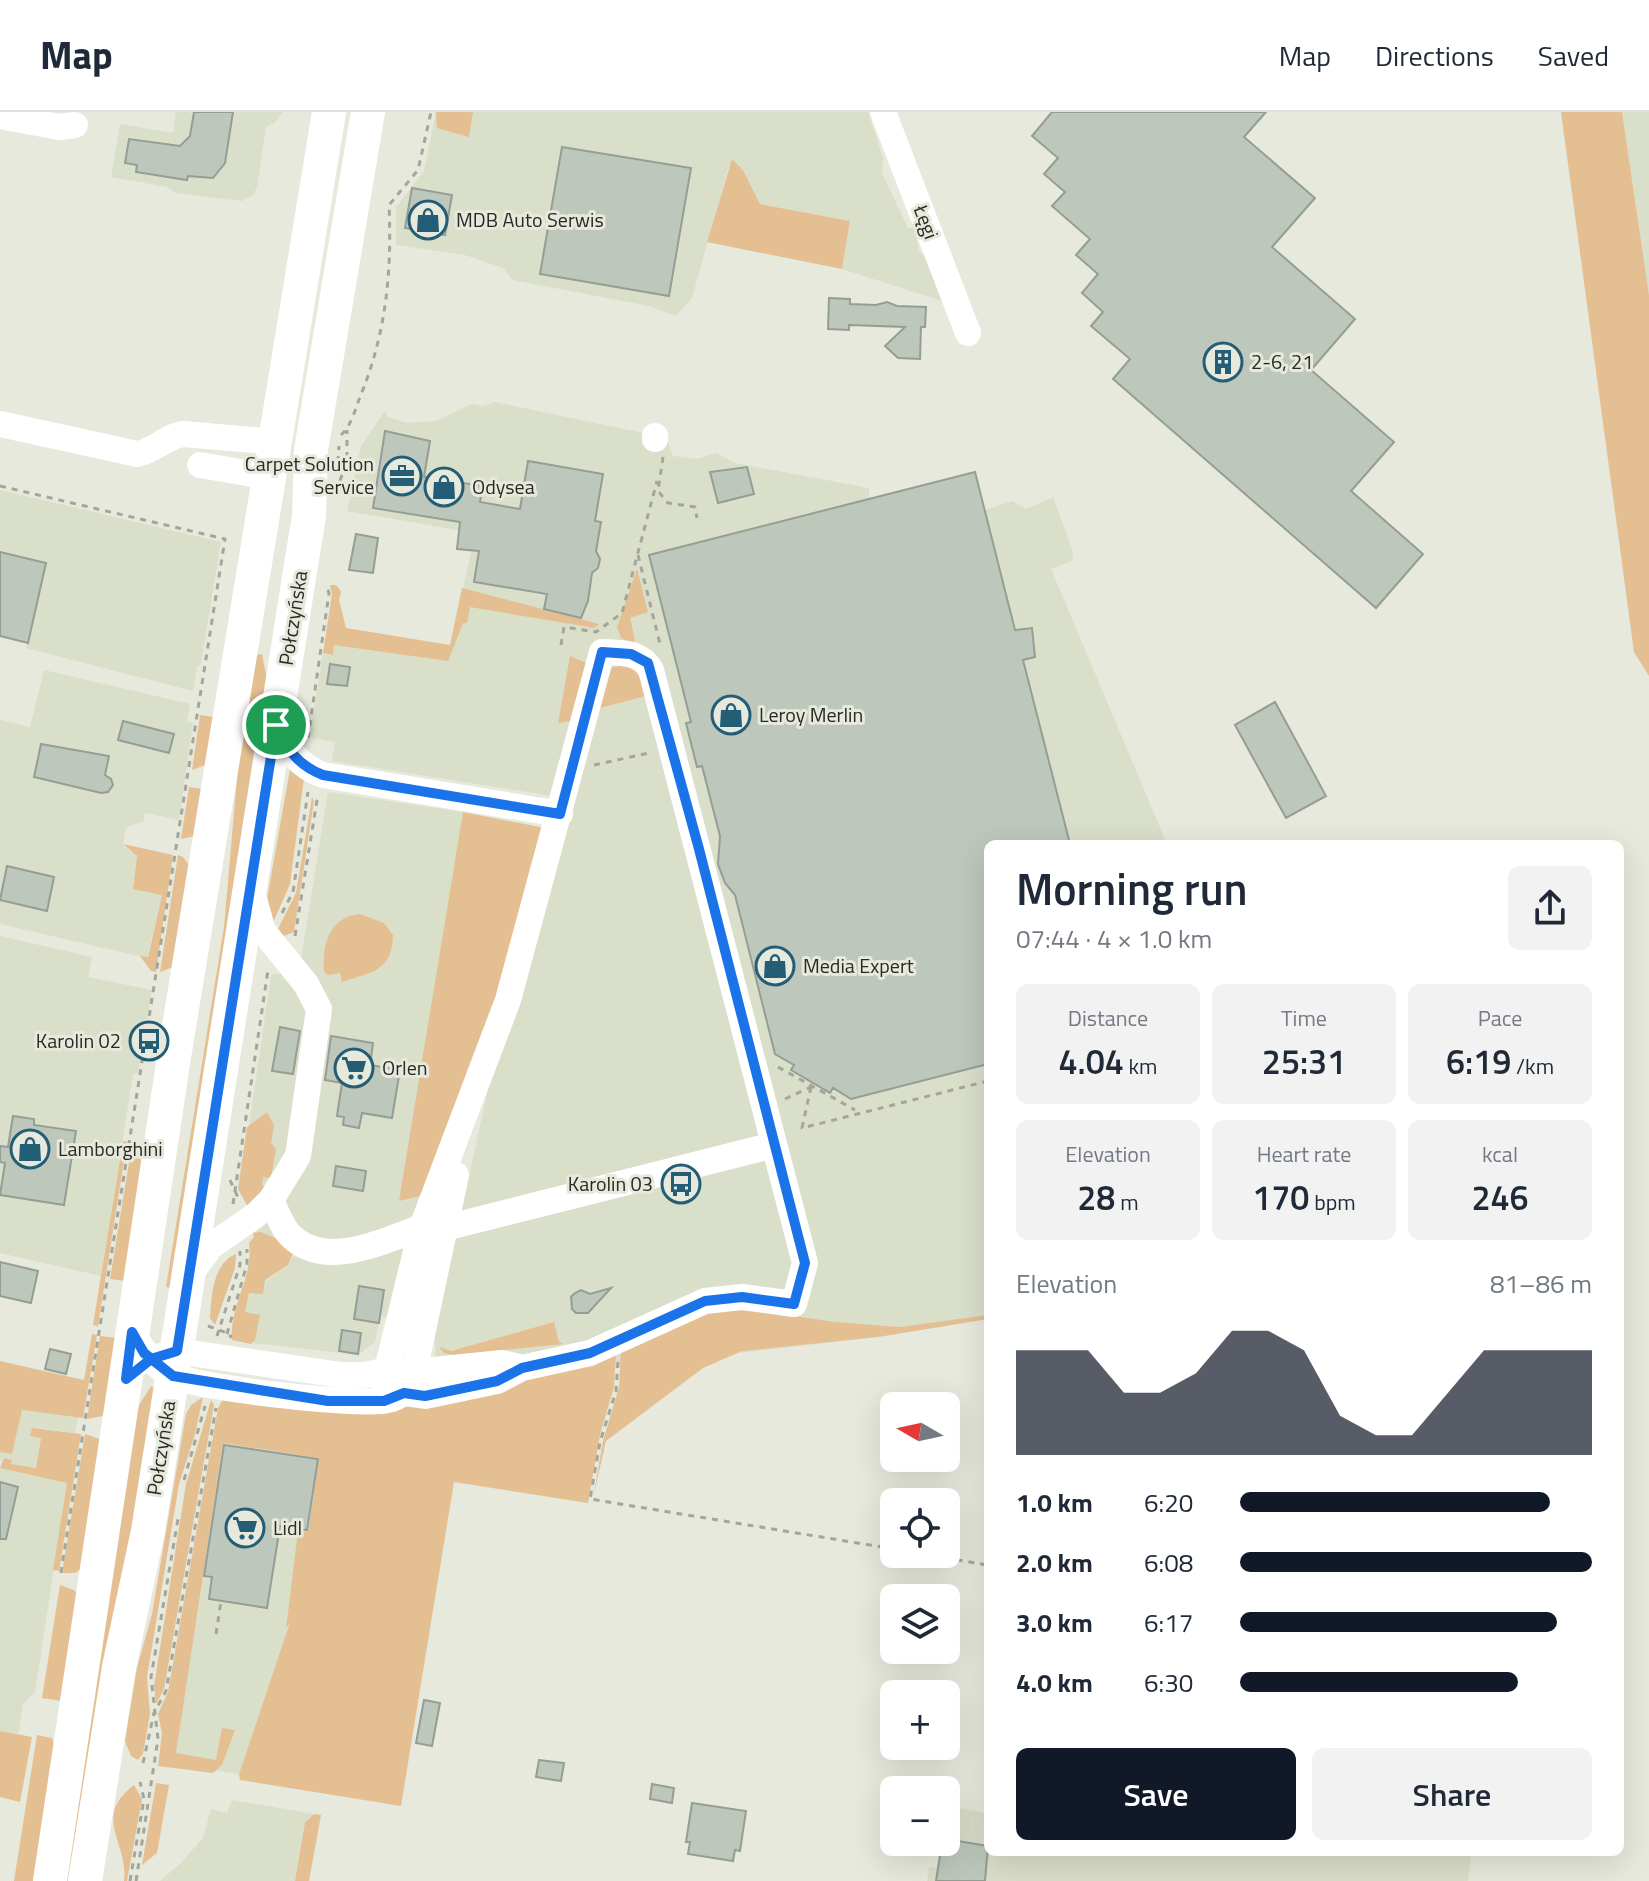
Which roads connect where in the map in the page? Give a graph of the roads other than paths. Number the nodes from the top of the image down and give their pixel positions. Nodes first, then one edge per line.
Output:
1 (329, 112) edge
2 (368, 112) edge
3 (883, 112) edge
4 (0, 116) edge
5 (75, 125) dead end
6 (968, 333) dead end
7 (0, 424) edge
8 (276, 442) junction
9 (200, 465) dead end
10 (270, 477) junction
11 (292, 729) junction
12 (560, 814) junction
13 (251, 889) junction
14 (774, 1145) junction
15 (271, 1200) junction
16 (434, 1228) junction
17 (189, 1276) junction
18 (152, 1359) junction
19 (387, 1370) junction
20 (401, 1389) junction
21 (50, 1881) edge
22 (85, 1881) edge

1 - 8 main road, Połczyńska
2 - 11 main road, Połczyńska
3 - 6 street, Łęgi
4 - 5 street
7 - 8 street
8 - 10 main road, Połczyńska
9 - 10 street
10 - 18 main road, Połczyńska
11 - 12 street
11 - 13 main road, Połczyńska
12 - 14 street
12 - 16 street
13 - 15 street
13 - 17 main road, Połczyńska
14 - 16 street
14 - 20 street
15 - 16 street
15 - 17 street
16 - 19 street
16 - 20 street
17 - 18 main road, Połczyńska
18 - 19 street
18 - 20 street
18 - 21 main road, Połczyńska
18 - 22 main road, Połczyńska
19 - 20 street

